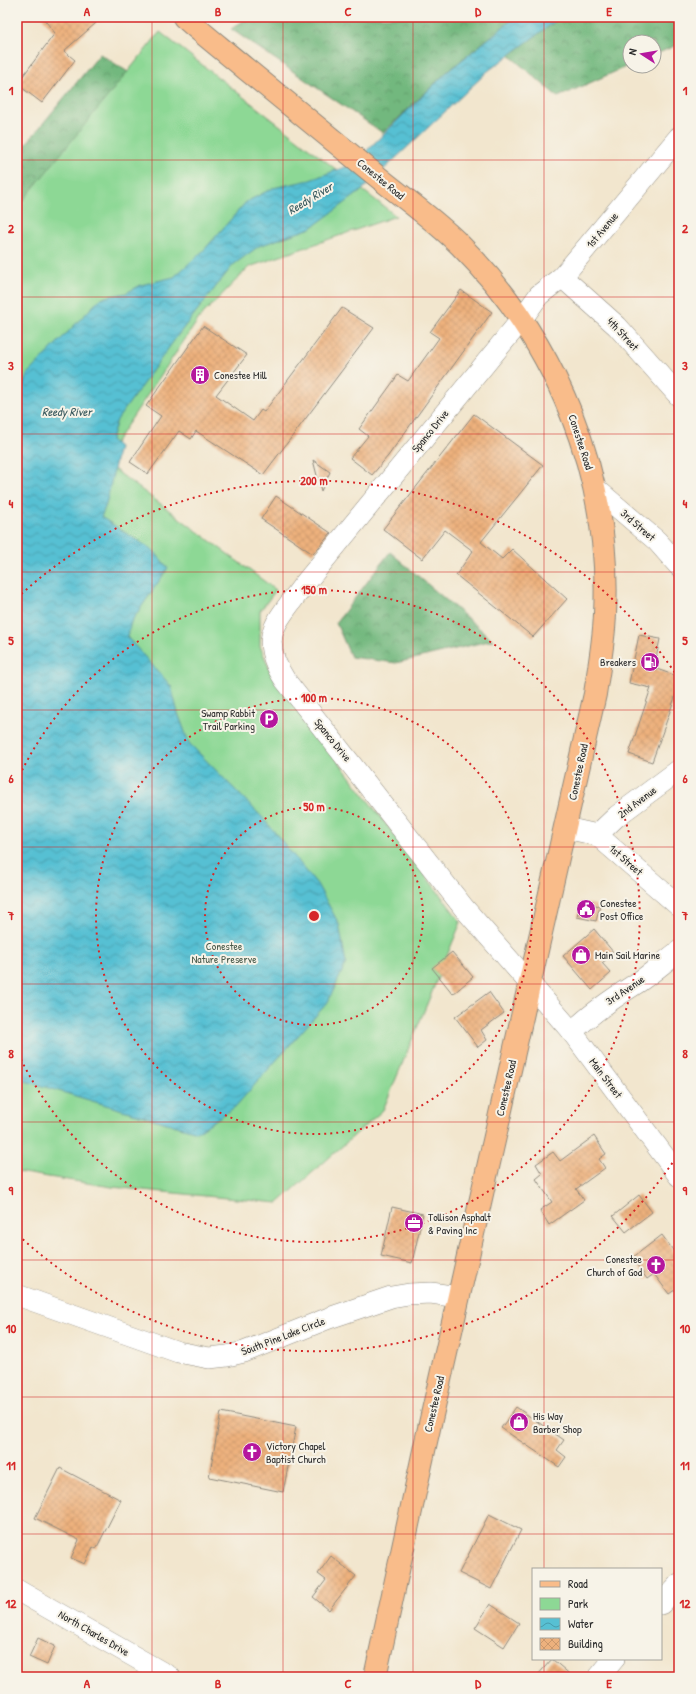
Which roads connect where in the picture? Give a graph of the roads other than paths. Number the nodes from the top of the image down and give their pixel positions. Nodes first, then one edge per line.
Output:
1 (184, 17) edge
2 (679, 137) edge
3 (562, 277) junction
4 (522, 319) junction
5 (679, 396) edge
6 (595, 488) junction
7 (679, 566) edge
8 (679, 770) edge
9 (566, 828) junction
10 (597, 835) junction
11 (679, 906) edge
12 (679, 951) edge
13 (530, 983) junction
14 (572, 1032) junction
15 (679, 1176) edge
16 (17, 1296) edge
17 (458, 1297) junction
18 (679, 1584) edge
19 (17, 1590) edge
20 (662, 1603) edge
21 (613, 1660) edge
22 (170, 1677) edge
23 (375, 1677) edge
24 (599, 1677) edge

1 - 4 main road, Conestee Road
2 - 3 street, 1st Avenue
3 - 4 street, 1st Avenue
3 - 5 street, 4th Street
4 - 6 main road, Conestee Road
4 - 13 street, Spanco Drive
6 - 7 street, 3rd Street
6 - 9 main road, Conestee Road
8 - 10 street, 2nd Avenue
9 - 10 street, 1st Street
9 - 13 main road, Conestee Road
10 - 11 street, 1st Street
12 - 14 street, 3rd Avenue
13 - 14 street, Main Street
13 - 17 main road, Conestee Road
14 - 15 street, Main Street
16 - 17 street, South Pine Lake Circle
17 - 23 main road, Conestee Road
18 - 20 street
19 - 22 street, North Charles Drive
21 - 24 street

